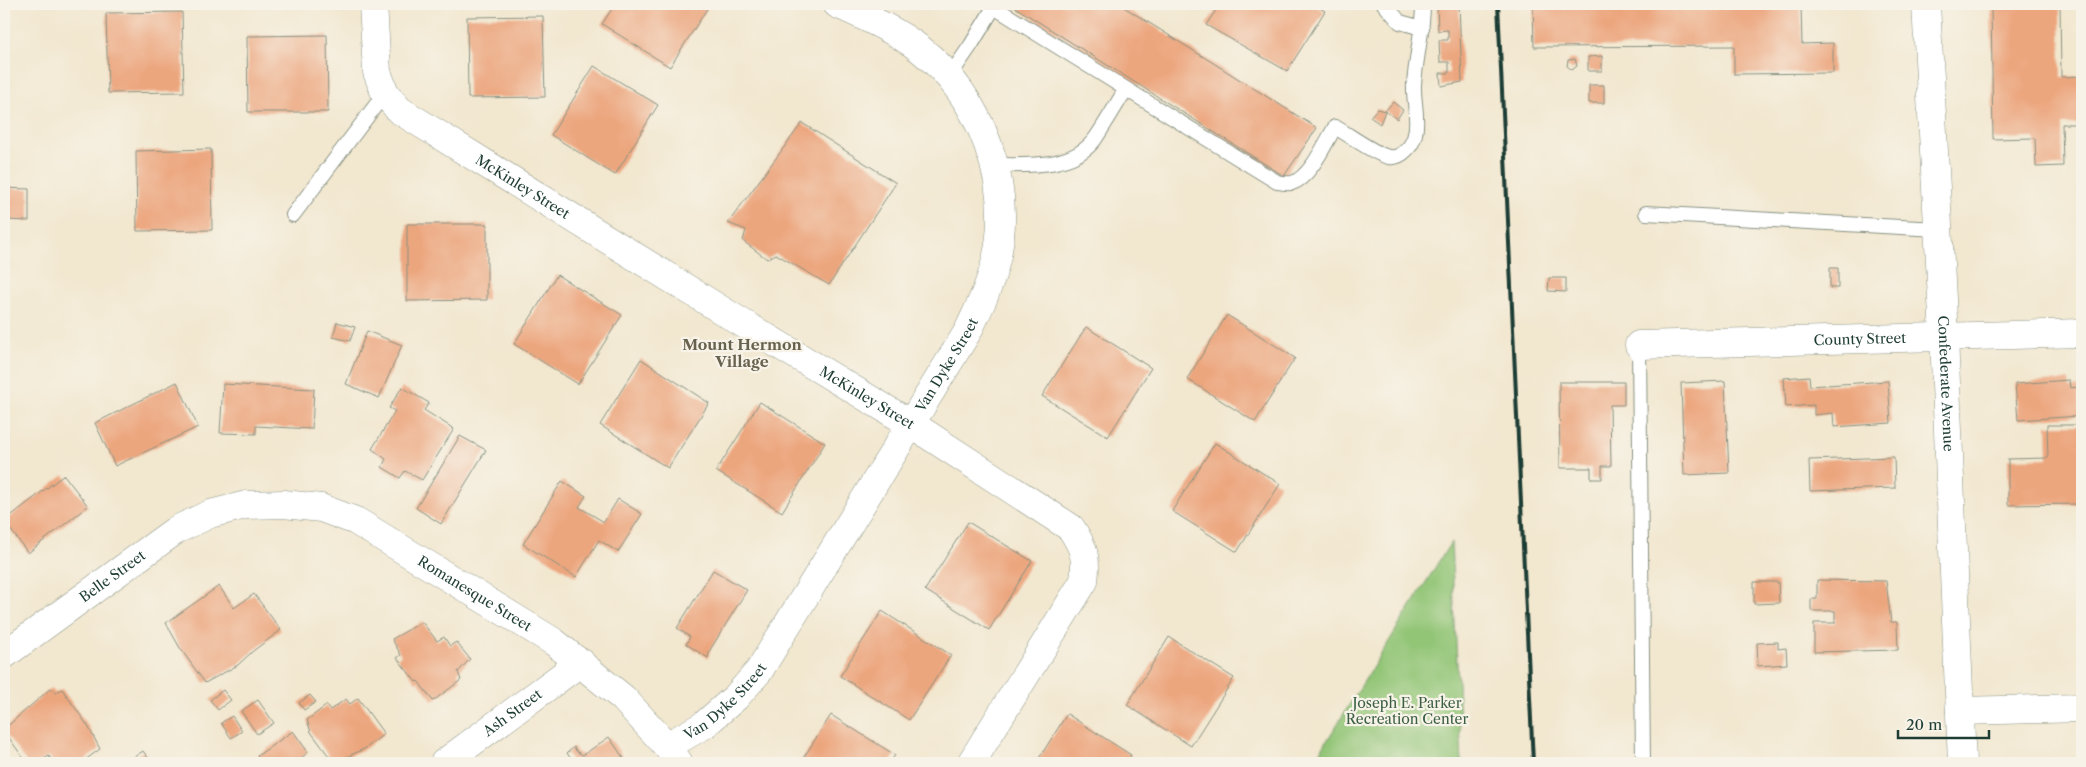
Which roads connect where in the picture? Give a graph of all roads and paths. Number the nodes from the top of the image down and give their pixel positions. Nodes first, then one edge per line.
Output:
1 (373, 4) edge
2 (836, 4) edge
3 (1384, 4) edge
4 (1423, 4) edge
5 (1926, 4) edge
6 (992, 5) edge
7 (870, 13) edge
8 (1422, 28) junction
9 (949, 77) junction
10 (1126, 89) junction
11 (385, 93) junction
12 (993, 165) junction
13 (1646, 213) dead end
14 (293, 215) dead end
15 (1937, 229) junction
16 (2082, 333) edge
17 (1944, 336) junction
18 (1639, 345) joint
19 (911, 424) junction
20 (228, 510) joint
21 (4, 655) edge
22 (581, 662) junction
23 (2082, 708) edge
24 (1960, 711) junction
25 (673, 755) edge
26 (444, 763) edge
27 (971, 763) edge
28 (1643, 763) edge
29 (1962, 763) edge

1 - 11 street, McKinley Street
2 - 7 street, Van Dyke Street
3 - 8 lane
4 - 8 lane
5 - 15 street, Confederate Avenue
6 - 9 lane
6 - 10 lane
7 - 9 street, Van Dyke Street
8 - 10 lane
9 - 12 street, Van Dyke Street
10 - 12 lane
11 - 14 lane
11 - 19 street, McKinley Street
12 - 19 street, Van Dyke Street
13 - 15 lane
15 - 17 street, Confederate Avenue
16 - 17 street, County Street
17 - 18 street, County Street
17 - 24 street, Confederate Avenue
18 - 28 lane
19 - 25 street, Van Dyke Street
19 - 27 street, McKinley Street
20 - 21 street, Belle Street
20 - 22 street, Romanesque Street
22 - 25 street, Romanesque Street
22 - 26 street, Ash Street
23 - 24 street
24 - 29 street, Confederate Avenue

